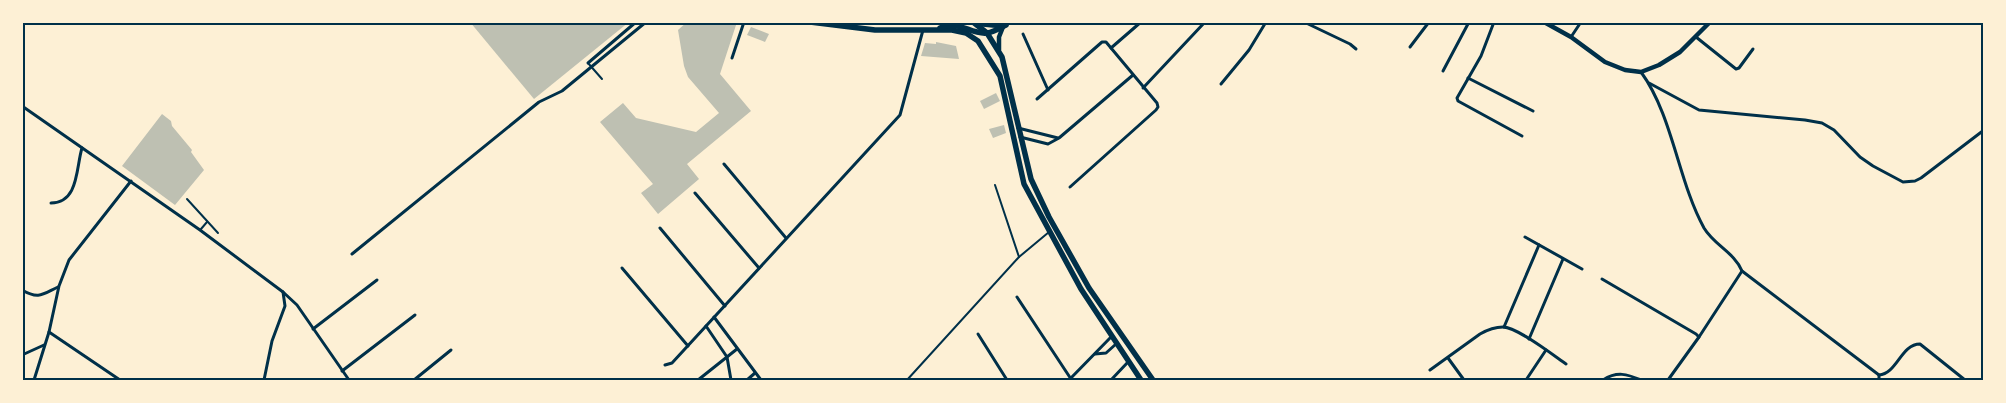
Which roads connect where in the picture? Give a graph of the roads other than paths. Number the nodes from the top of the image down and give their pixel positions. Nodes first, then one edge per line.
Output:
1 (636, 22) edge
2 (646, 22) edge
3 (744, 22) edge
4 (810, 22) edge
5 (915, 22) edge
6 (1141, 22) edge
7 (1205, 22) edge
8 (1266, 22) edge
9 (1304, 22) edge
10 (1429, 22) edge
11 (1469, 22) edge
12 (1494, 22) edge
13 (1544, 22) edge
14 (1581, 22) edge
15 (1710, 22) edge
16 (973, 23) edge
17 (1007, 24) edge
18 (924, 29) junction
19 (939, 29) junction
20 (915, 30) junction
21 (987, 33) junction
22 (1022, 34) dead end
23 (1696, 36) junction
24 (1571, 38) junction
25 (1410, 47) dead end
26 (1111, 48) junction
27 (1356, 49) dead end
28 (1753, 49) dead end
29 (999, 50) junction
30 (732, 58) dead end
31 (588, 62) joint
32 (592, 67) junction
33 (1443, 71) dead end
34 (1642, 72) junction
35 (1134, 75) junction
36 (1468, 78) junction
37 (602, 79) dead end
38 (1649, 83) junction
39 (1221, 84) dead end
40 (1143, 88) junction
41 (1048, 90) junction
42 (1037, 99) dead end
43 (22, 106) edge
44 (1533, 112) dead end
45 (1018, 128) junction
46 (1984, 130) edge
47 (1522, 136) dead end
48 (1020, 137) junction
49 (1059, 138) junction
50 (82, 148) junction
51 (724, 164) dead end
52 (131, 181) junction
53 (995, 185) dead end
54 (1070, 187) dead end
55 (695, 193) dead end
56 (187, 199) dead end
57 (51, 203) dead end
58 (207, 222) junction
59 (660, 228) dead end
60 (200, 230) junction
61 (1049, 232) junction
62 (218, 233) dead end
63 (1525, 237) dead end
64 (786, 238) junction
65 (1539, 245) junction
66 (352, 254) dead end
67 (1019, 258) junction
68 (1563, 258) junction
69 (622, 268) dead end
70 (759, 268) junction
71 (1582, 269) dead end
72 (1742, 271) junction
73 (1602, 279) dead end
74 (377, 280) dead end
75 (59, 286) junction
76 (22, 290) edge
77 (283, 292) junction
78 (1017, 297) dead end
79 (724, 306) junction
80 (415, 315) dead end
81 (714, 317) junction
82 (706, 326) junction
83 (1504, 327) junction
84 (313, 329) junction
85 (49, 332) junction
86 (978, 334) dead end
87 (1111, 337) junction
88 (1699, 338) junction
89 (1529, 339) junction
90 (1116, 344) junction
91 (44, 345) junction
92 (688, 346) junction
93 (737, 349) junction
94 (451, 350) dead end
95 (1546, 350) junction
96 (1095, 354) junction
97 (22, 355) edge
98 (727, 357) junction
99 (1448, 358) junction
100 (1128, 362) junction
101 (1566, 364) dead end
102 (666, 365) dead end
103 (1430, 370) dead end
104 (342, 371) junction
105 (755, 373) junction
106 (1879, 375) junction
107 (34, 380) edge
108 (120, 380) edge
109 (264, 380) edge
110 (348, 380) edge
111 (414, 380) edge
112 (698, 380) edge
113 (731, 380) edge
114 (747, 380) edge
115 (761, 380) edge
116 (907, 380) edge
117 (1007, 380) edge
118 (1070, 380) edge
119 (1110, 380) edge
120 (1141, 380) edge
121 (1153, 380) edge
122 (1464, 380) edge
123 (1526, 380) edge
124 (1603, 380) edge
125 (1641, 380) edge
126 (1668, 380) edge
127 (1879, 380) edge
128 (1965, 380) edge

1 - 31 street
2 - 32 street
3 - 30 street
4 - 20 main road
5 - 20 main road
6 - 26 street
7 - 40 street
8 - 39 street
9 - 27 street
10 - 25 street
11 - 33 street
12 - 36 street
13 - 24 street
14 - 24 street
15 - 23 street
16 - 17 street
16 - 21 main road
17 - 21 main road
17 - 29 street
18 - 19 main road
18 - 20 main road
18 - 64 street
19 - 21 main road
19 - 61 main road
21 - 29 main road
22 - 41 street
23 - 28 street
23 - 34 street
24 - 34 street
26 - 35 street
26 - 41 street
29 - 45 main road
31 - 32 lane
32 - 37 lane
32 - 66 street
34 - 38 street
35 - 40 street
35 - 49 street
36 - 44 street
36 - 47 street
38 - 46 street
38 - 72 street
40 - 54 street
41 - 42 street
43 - 50 street
45 - 48 main road
45 - 49 street
48 - 49 street
48 - 121 main road
50 - 52 street
50 - 57 street
51 - 64 street
52 - 60 street
52 - 75 street
53 - 67 lane
55 - 70 street
56 - 58 lane
58 - 60 lane
58 - 62 lane
59 - 79 street
60 - 77 street
61 - 67 lane
61 - 87 main road
63 - 65 street
64 - 70 street
65 - 68 street
65 - 83 street
67 - 116 lane
68 - 71 street
68 - 89 street
69 - 92 street
70 - 79 street
72 - 88 street
72 - 106 street
73 - 88 street
74 - 84 street
75 - 76 street
75 - 85 street
77 - 84 street
77 - 109 street
78 - 118 street
79 - 81 street
80 - 104 street
81 - 82 street
81 - 93 street
82 - 92 street
82 - 98 street
83 - 89 street
83 - 99 street
84 - 104 street
85 - 91 street
85 - 108 street
86 - 117 street
87 - 90 main road
87 - 96 street
88 - 126 street
89 - 95 street
90 - 96 street
90 - 100 main road
91 - 97 street
91 - 107 street
92 - 102 street
93 - 98 street
93 - 105 street
94 - 111 street
95 - 101 street
95 - 123 street
96 - 118 street
98 - 112 street
98 - 113 street
99 - 103 street
99 - 122 street
100 - 119 street
100 - 120 main road
104 - 110 street
105 - 114 street
105 - 115 street
106 - 127 street
106 - 128 street
124 - 125 street

